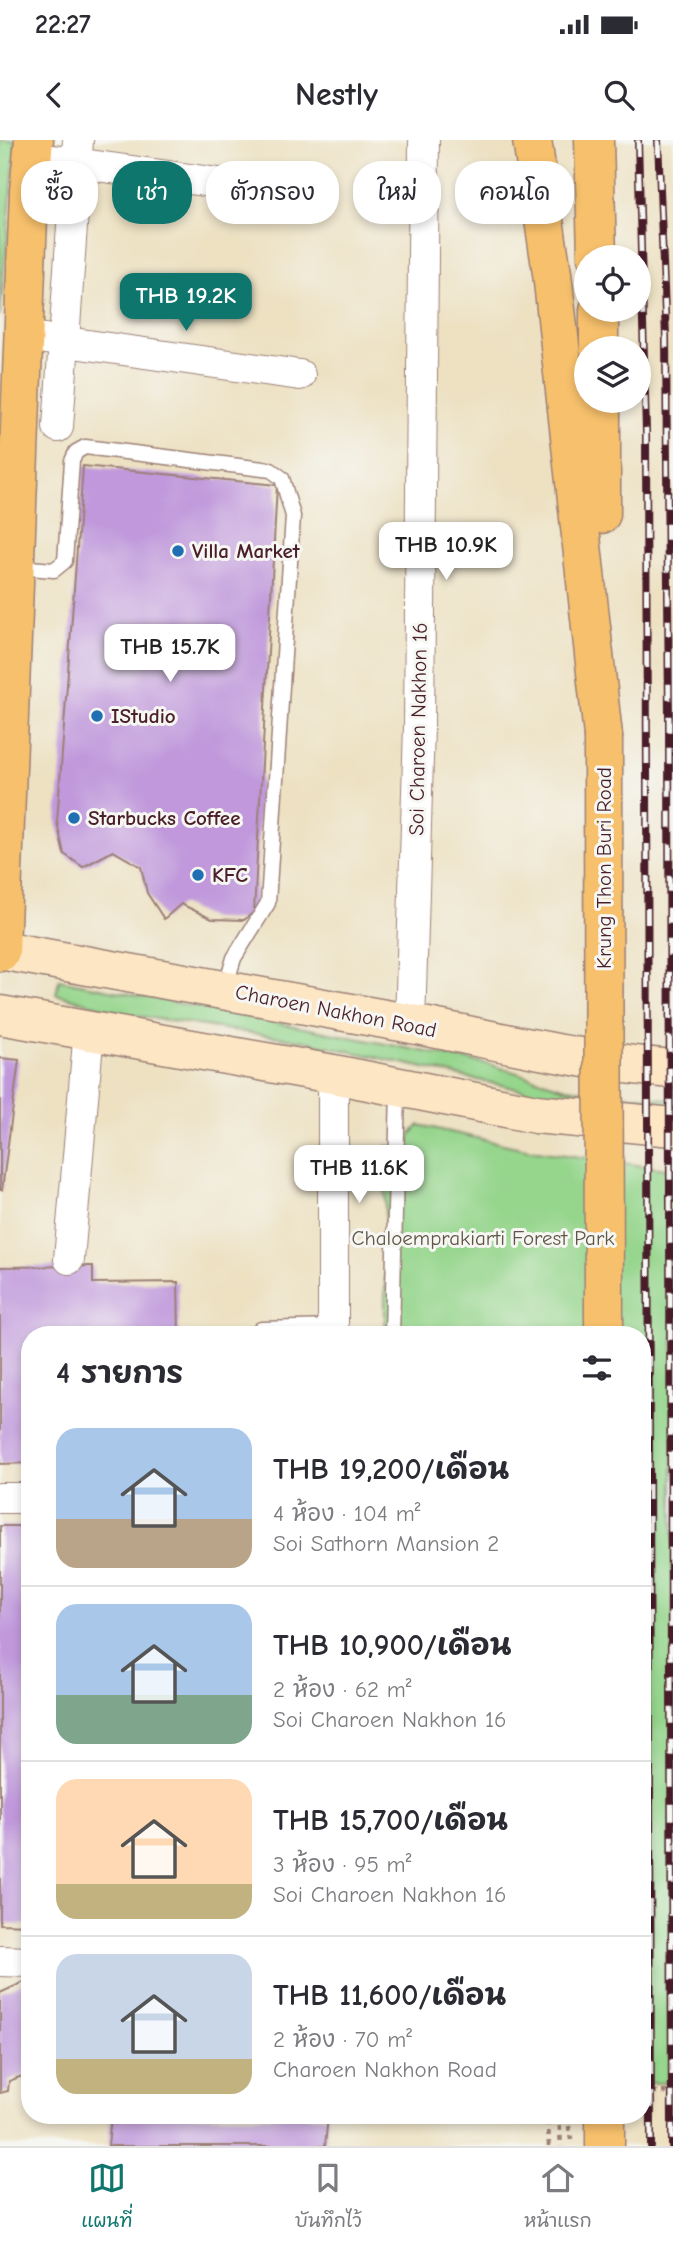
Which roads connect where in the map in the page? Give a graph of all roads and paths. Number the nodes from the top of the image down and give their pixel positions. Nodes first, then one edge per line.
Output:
1 (424, 140) edge
2 (531, 140) edge
3 (594, 140) edge
4 (33, 148) edge
5 (77, 152) edge
6 (206, 176) edge
7 (597, 245) edge
8 (65, 341) junction
9 (16, 344) edge
10 (300, 374) dead end
11 (601, 413) edge
12 (58, 427) dead end
13 (15, 567) junction
14 (603, 736) junction
15 (0, 951) edge
16 (224, 989) junction
17 (0, 1016) edge
18 (410, 1024) junction
19 (89, 1030) junction
20 (673, 1069) edge
21 (333, 1074) junction
22 (398, 1087) junction
23 (673, 1127) edge
24 (69, 1259) dead end
25 (333, 1326) edge
26 (392, 1326) edge
27 (604, 1326) edge
28 (0, 1498) edge
29 (21, 1498) edge
30 (0, 1961) edge
31 (21, 1962) edge
32 (651, 2092) edge
33 (673, 2092) edge
34 (548, 2124) edge
35 (560, 2124) edge
36 (571, 2124) edge
37 (600, 2124) edge
38 (588, 2143) edge
39 (549, 2146) edge
40 (561, 2146) edge

1 - 18 street, Soi Charoen Nakhon 16
2 - 14 main road
3 - 7 main road
4 - 5 street
4 - 9 main road
5 - 6 street
5 - 8 street
8 - 9 street
8 - 10 street
8 - 12 street
9 - 13 main road
11 - 14 main road, Krung Thon Buri Road
13 - 15 main road
13 - 16 lane
14 - 27 main road, Krung Thon Buri Road, bridge
15 - 16 main road, Charoen Nakhon Road
16 - 18 main road, Charoen Nakhon Road
17 - 19 main road
18 - 20 main road, Charoen Nakhon Road
19 - 21 main road
19 - 24 street
21 - 22 main road
21 - 25 street
22 - 23 main road
22 - 26 lane
28 - 29 street
30 - 31 street
32 - 33 path
34 - 39 path, bridge
35 - 40 path
36 - 38 path, bridge
37 - 38 main road

